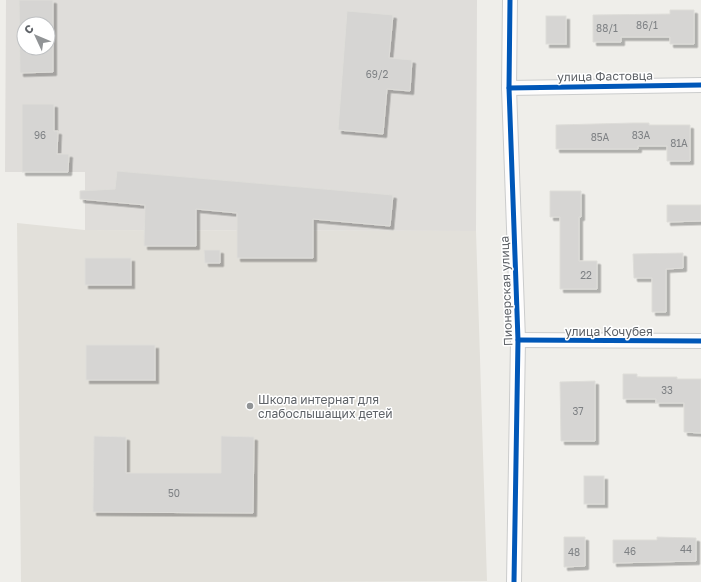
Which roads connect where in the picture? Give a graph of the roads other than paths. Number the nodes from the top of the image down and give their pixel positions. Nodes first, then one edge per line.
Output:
1 (510, 0) edge
2 (701, 85) edge
3 (509, 88) junction
4 (518, 340) junction
5 (701, 341) edge
6 (514, 582) edge

1 - 3 street, Пионерская улица
2 - 3 street, улица Фастовца
3 - 4 street, Пионерская улица
4 - 5 street, улица Кочубея
4 - 6 street, Пионерская улица

